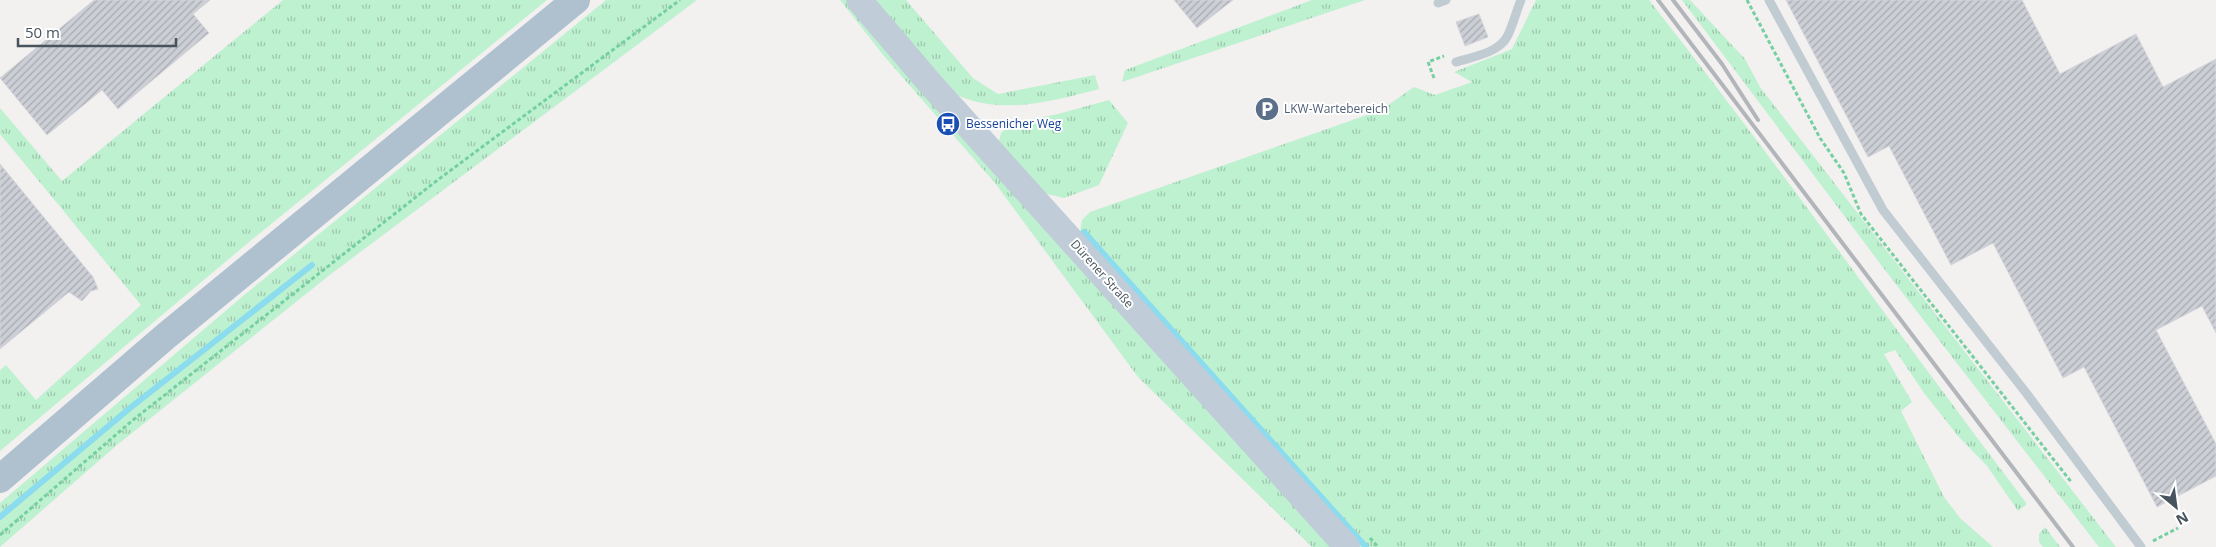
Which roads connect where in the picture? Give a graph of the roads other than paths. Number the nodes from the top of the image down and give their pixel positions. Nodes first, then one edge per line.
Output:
1 (576, 0) edge
2 (858, 0) edge
3 (1521, 0) edge
4 (1769, 0) edge
5 (1456, 62) dead end
6 (0, 479) edge
7 (2145, 545) edge
8 (1347, 547) edge

1 - 6 main road
2 - 8 street, Dürener Straße
3 - 5 lane
4 - 7 lane

